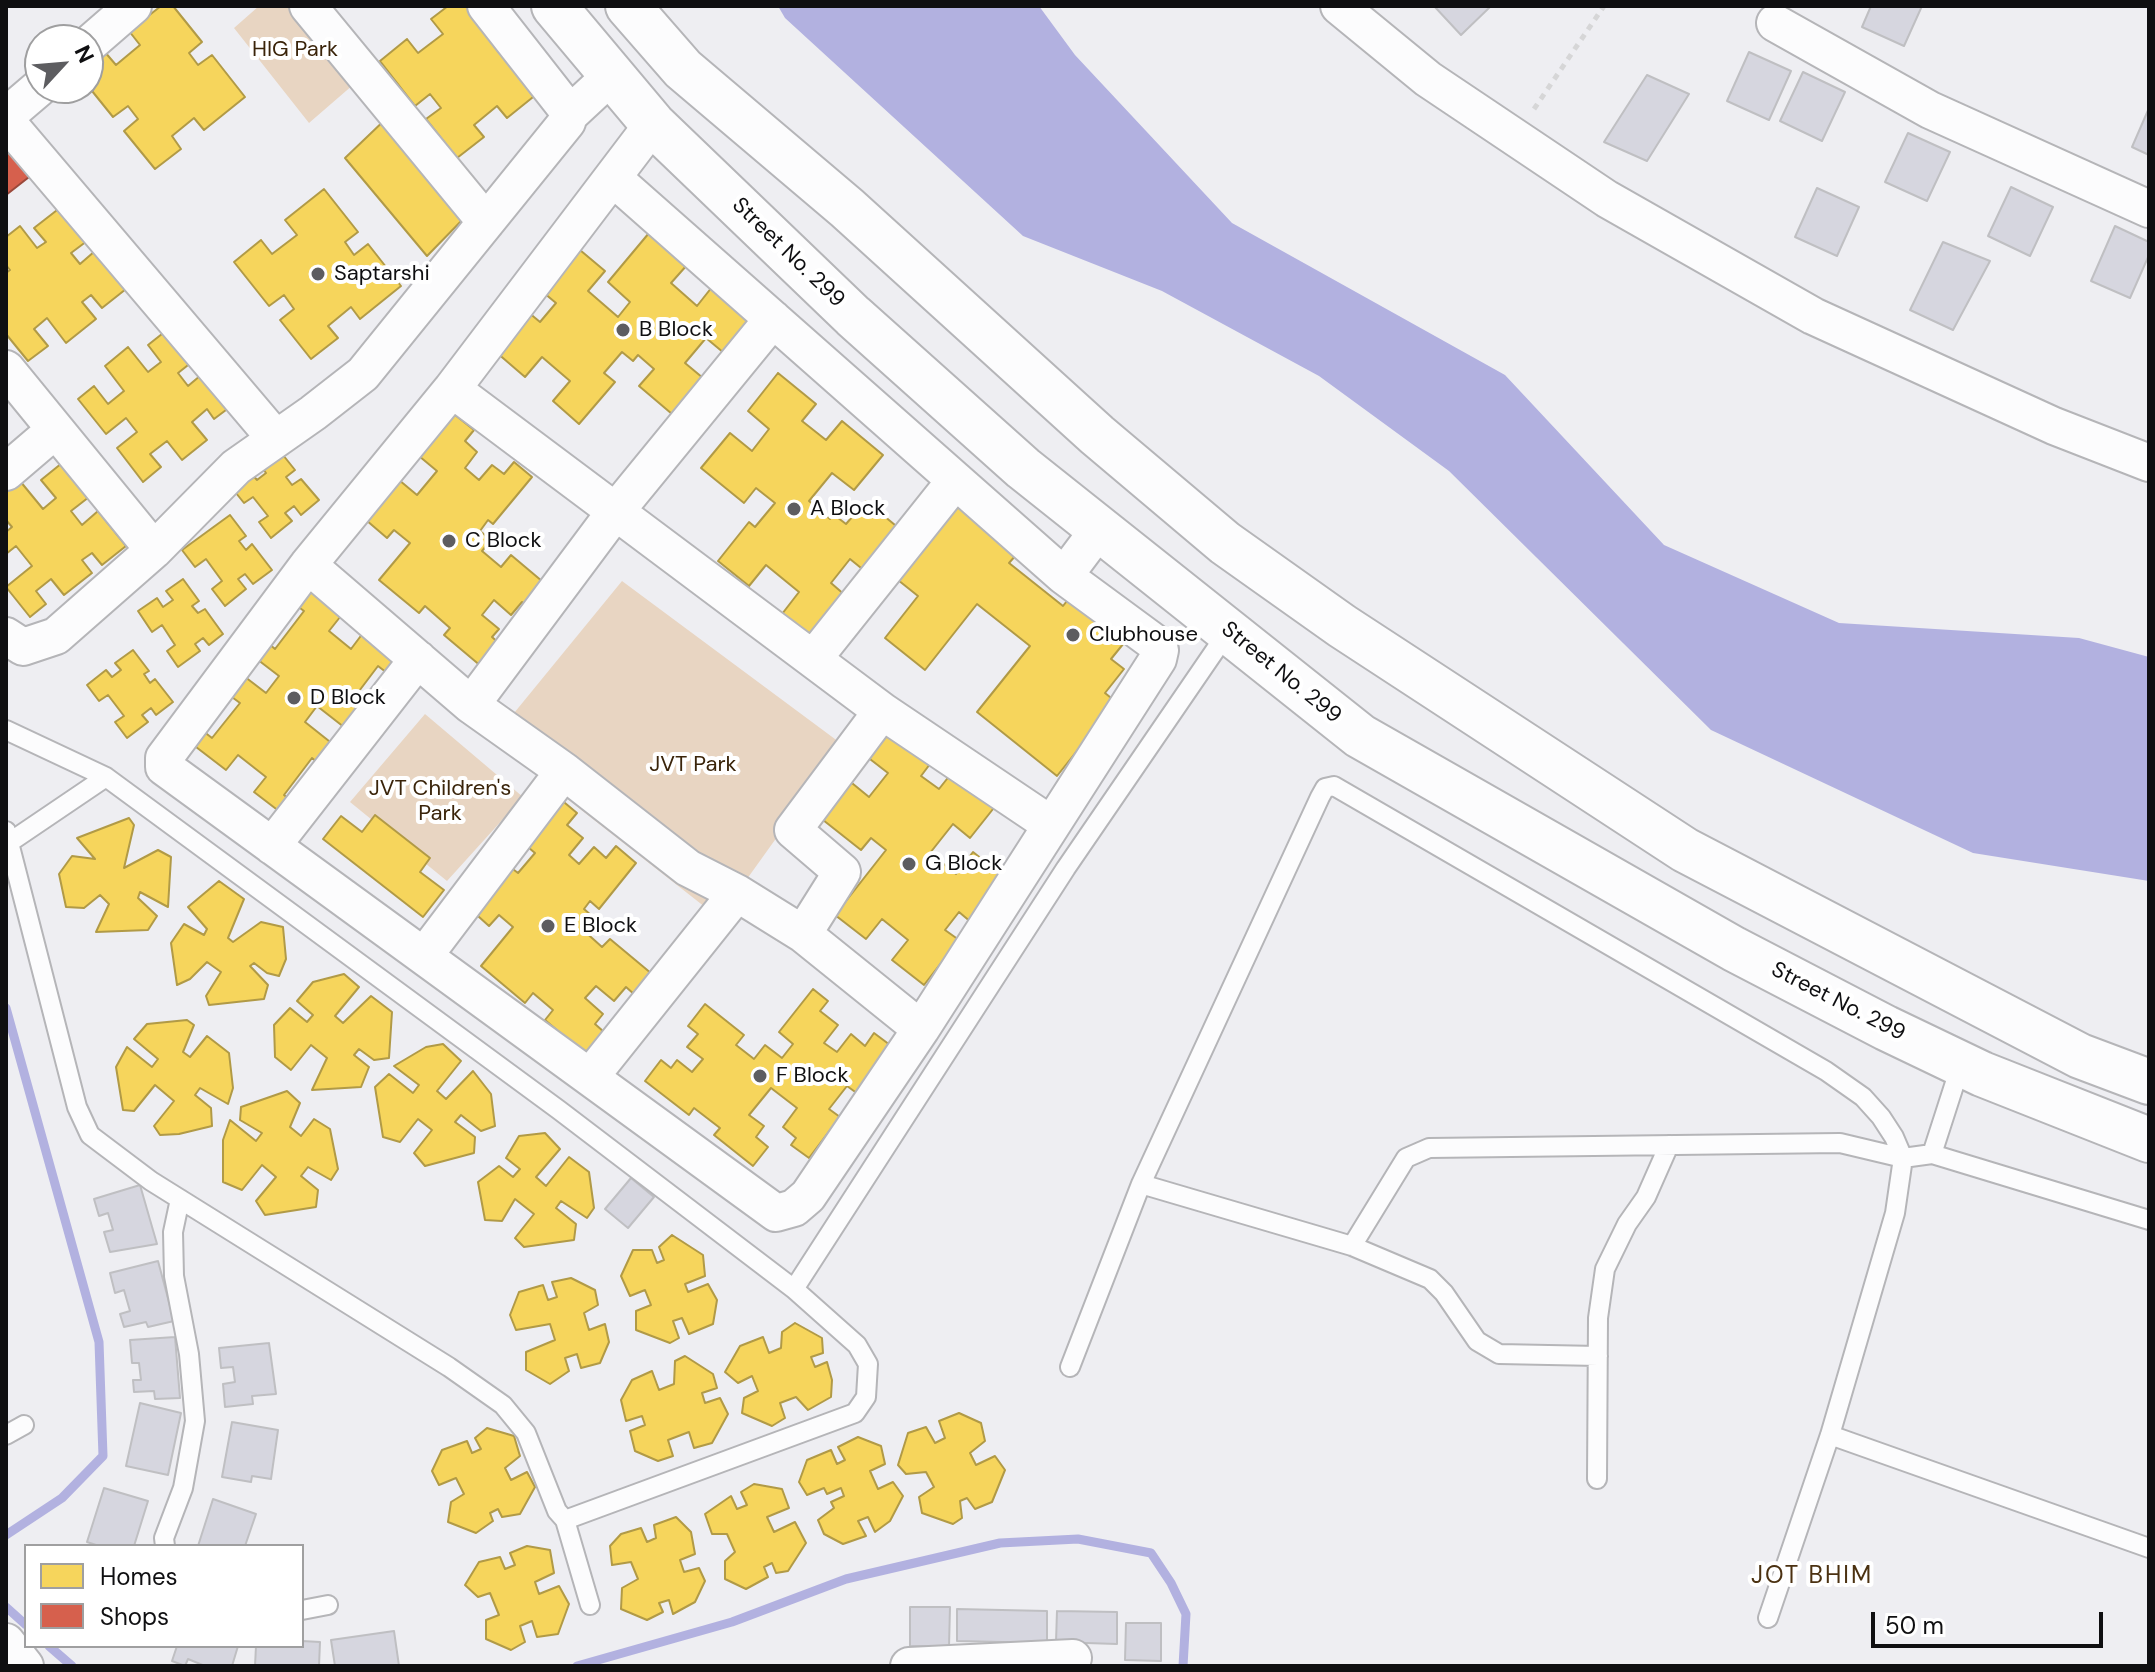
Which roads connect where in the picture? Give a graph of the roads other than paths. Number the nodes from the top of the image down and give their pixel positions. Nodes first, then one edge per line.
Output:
1 (133, 6) edge
2 (308, 6) edge
3 (486, 6) edge
4 (554, 6) edge
5 (628, 6) edge
6 (1339, 6) edge
7 (1775, 23) dead end
8 (104, 31) edge
9 (612, 75) junction
10 (24, 102) edge
11 (569, 115) junction
12 (6, 119) edge
13 (653, 124) junction
14 (613, 178) junction
15 (2149, 209) edge
16 (486, 222) junction
17 (773, 319) junction
18 (6, 369) edge
19 (452, 389) junction
20 (54, 431) junction
21 (276, 439) junction
22 (2149, 463) edge
23 (6, 472) edge
24 (955, 481) junction
25 (615, 512) junction
26 (1100, 528) junction
27 (154, 550) junction
28 (308, 565) junction
29 (1064, 576) junction
30 (1229, 630) junction
31 (6, 636) edge
32 (418, 659) junction
33 (813, 659) junction
34 (471, 705) junction
35 (882, 711) junction
36 (6, 730) edge
37 (564, 771) junction
38 (106, 777) junction
39 (1050, 824) junction
40 (8, 836) edge
41 (272, 846) junction
42 (737, 893) junction
43 (803, 934) junction
44 (424, 956) junction
45 (921, 1029) junction
46 (1961, 1064) junction
47 (590, 1077) junction
48 (2149, 1082) edge
49 (2149, 1140) edge
50 (1669, 1145) junction
51 (1932, 1154) junction
52 (1903, 1158) junction
53 (1141, 1184) junction
54 (180, 1199) junction
55 (2149, 1220) edge
56 (1352, 1246) junction
57 (794, 1289) junction
58 (1598, 1356) junction
59 (1070, 1367) dead end
60 (24, 1425) dead end
61 (6, 1435) edge
62 (1830, 1435) junction
63 (1597, 1479) dead end
64 (565, 1520) junction
65 (165, 1544) edge
66 (2149, 1548) edge
67 (328, 1605) dead end
68 (590, 1605) dead end
69 (304, 1610) edge
70 (1768, 1618) dead end
71 (6, 1642) edge
72 (1073, 1658) dead end
73 (25, 1666) edge
74 (909, 1666) edge

1 - 8 street
2 - 16 street
3 - 11 street
4 - 9 street, Street No. 299
5 - 48 street
6 - 22 street
7 - 15 street
9 - 11 street
9 - 13 street, Street No. 299
10 - 12 street
11 - 16 street
12 - 21 street
13 - 14 street
13 - 26 street, Street No. 299
14 - 17 street
14 - 19 street
16 - 21 street
17 - 24 street
17 - 25 street
18 - 20 street
19 - 25 street
19 - 28 street
20 - 23 street
20 - 27 street
21 - 27 street
24 - 29 street
24 - 33 street
25 - 33 street
25 - 34 street
26 - 29 street
26 - 30 street, Street No. 299
27 - 31 street
28 - 32 street
28 - 41 street
29 - 39 street
30 - 46 street, Street No. 299
30 - 57 lane
32 - 34 street
32 - 41 street
33 - 35 street
34 - 37 street
35 - 39 street
35 - 43 street
36 - 38 lane
37 - 42 street
37 - 44 street
38 - 40 lane
38 - 57 lane
39 - 45 street
40 - 54 lane
41 - 44 street
42 - 43 street
42 - 47 street
43 - 45 street
44 - 47 street
45 - 47 street
46 - 49 street, Street No. 299
46 - 51 lane
50 - 52 lane
50 - 56 lane
50 - 58 lane
51 - 52 lane
51 - 55 lane
52 - 53 lane
52 - 62 lane
53 - 56 lane
53 - 59 lane
54 - 64 lane
54 - 65 lane
56 - 58 lane
57 - 64 lane
58 - 63 lane
60 - 61 lane
62 - 66 lane
62 - 70 lane
64 - 68 lane
67 - 69 lane
71 - 73 street
72 - 74 street

